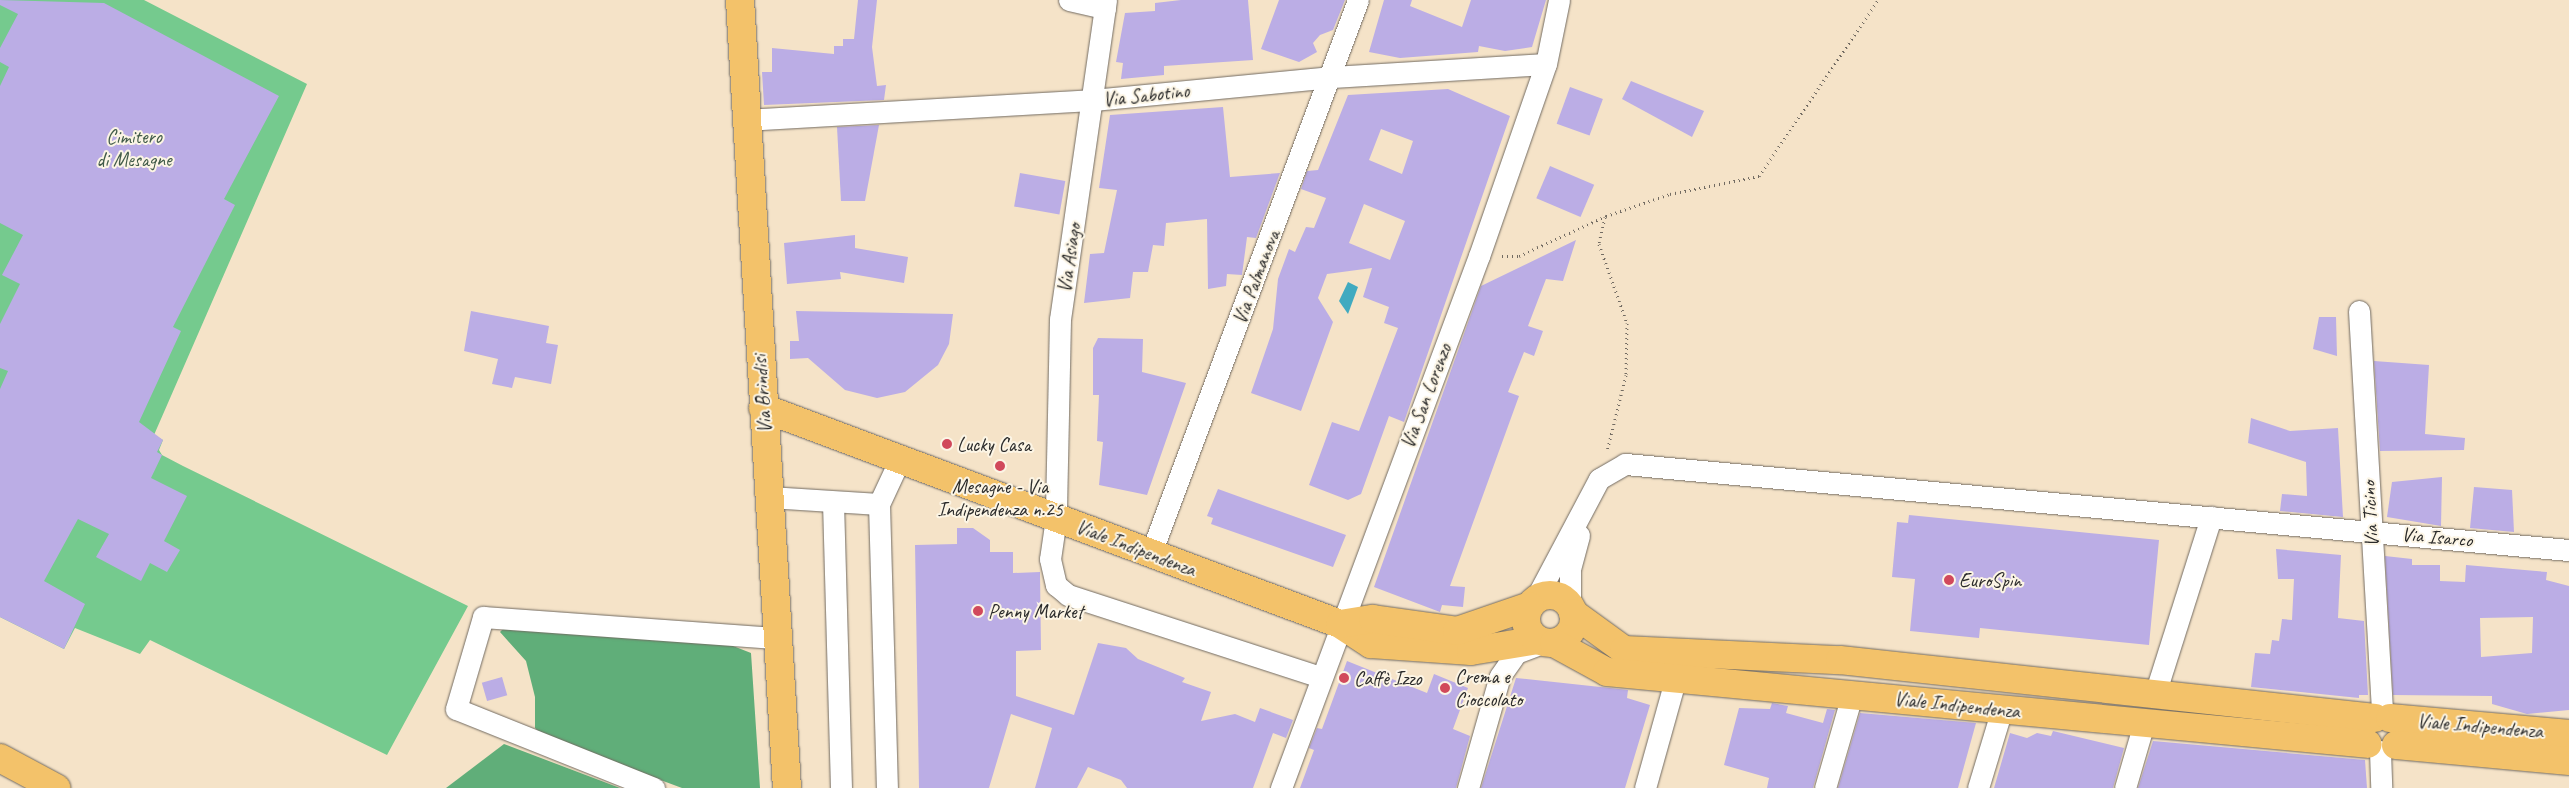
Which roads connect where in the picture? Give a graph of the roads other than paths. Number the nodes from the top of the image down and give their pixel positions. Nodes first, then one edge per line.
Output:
1 (740, 0) edge
2 (1069, 0) edge
3 (1358, 0) edge
4 (1559, 0) edge
5 (1106, 4) edge
6 (1546, 64) junction
7 (1332, 77) junction
8 (1093, 100) junction
9 (746, 120) junction
10 (2359, 311) dead end
11 (763, 408) junction
12 (900, 459) junction
13 (769, 498) junction
14 (1588, 500) junction
15 (833, 502) junction
16 (879, 504) junction
17 (2211, 517) junction
18 (1056, 518) junction
19 (2371, 530) junction
20 (2569, 550) edge
21 (1152, 553) junction
22 (1533, 603) junction
23 (1571, 609) junction
24 (1340, 624) junction
25 (778, 638) junction
26 (1546, 642) junction
27 (1320, 676) junction
28 (1676, 677) junction
29 (2155, 694) junction
30 (1852, 695) junction
31 (2002, 709) junction
32 (2383, 717) junction
33 (2144, 724) junction
34 (2569, 734) edge
35 (2381, 747) junction
36 (0, 758) edge
37 (2569, 761) edge
38 (56, 788) edge
39 (654, 788) edge
40 (787, 788) edge
41 (841, 788) edge
42 (887, 788) edge
43 (1281, 788) edge
44 (1468, 788) edge
45 (1645, 788) edge
46 (1825, 788) edge
47 (1978, 788) edge
48 (2125, 788) edge
49 (2381, 788) edge

1 - 9 main road, Via Brindisi
2 - 5 street
3 - 7 street, Via Palmanova
4 - 6 street, Via San Lorenzo
5 - 8 street, Via Asiago
6 - 7 street, Via Sabotino
6 - 24 street, Via San Lorenzo
7 - 8 street, Via Sabotino
7 - 21 street, Via Palmanova
8 - 9 street, Via Sabotino
8 - 18 street, Via Asiago
9 - 11 main road, Via Brindisi
10 - 19 street, Via Ticino
11 - 12 main road, Viale Indipendenza
11 - 13 main road, Via Brindisi
12 - 16 street
12 - 18 main road, Viale Indipendenza
13 - 15 street
13 - 25 main road, Via Brindisi
14 - 17 street, Via Isarco
14 - 22 street
14 - 23 street
15 - 16 street
15 - 41 street
16 - 42 street
17 - 19 street, Via Isarco
17 - 29 street
18 - 21 main road, Viale Indipendenza
18 - 27 street, Via Asiago
19 - 20 street, Via Isarco
19 - 32 street, Via Ticino
21 - 24 main road, Viale Indipendenza
22 - 23 main road
22 - 24 main road, Viale Indipendenza
22 - 26 main road
23 - 26 main road
23 - 29 main road, Viale Indipendenza
24 - 26 main road, Viale Indipendenza
24 - 27 street, Via San Lorenzo
25 - 39 street
25 - 40 main road, Via Brindisi
26 - 28 main road, Viale Indipendenza
26 - 44 street
27 - 43 street, Via San Lorenzo
28 - 30 main road, Viale Indipendenza
28 - 45 street
29 - 32 main road, Viale Indipendenza
30 - 31 main road, Viale Indipendenza
30 - 46 street
31 - 33 main road, Viale Indipendenza
31 - 47 street
32 - 34 main road, Viale Indipendenza
32 - 35 main road
33 - 35 main road, Viale Indipendenza
33 - 48 street
35 - 37 main road, Viale Indipendenza
35 - 49 street
36 - 38 main road

